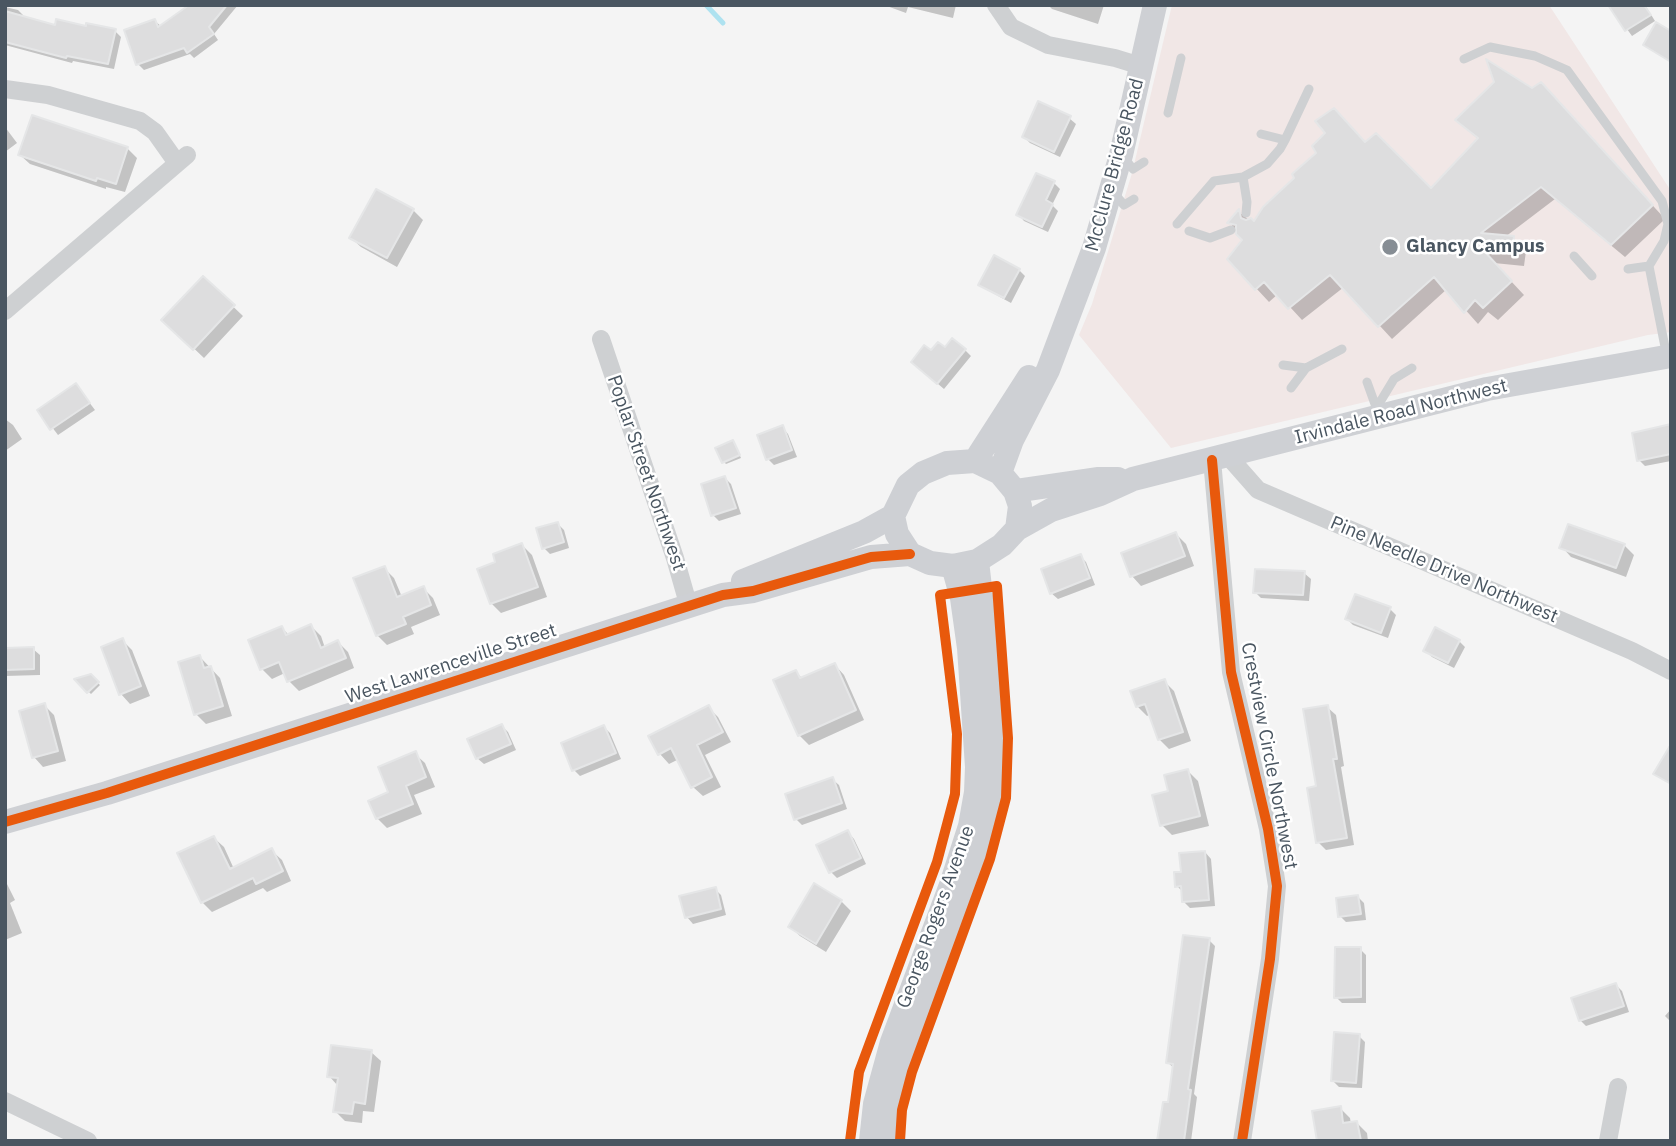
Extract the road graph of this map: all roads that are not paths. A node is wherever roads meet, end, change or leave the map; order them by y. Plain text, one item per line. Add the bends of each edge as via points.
1 (996, 5) edge
2 (1160, 7) edge
3 (1181, 58) dead end
4 (1464, 59) dead end
5 (1141, 66) junction
6 (5, 89) edge
7 (1309, 89) dead end
8 (1168, 113) dead end
9 (1261, 134) dead end
10 (1285, 139) junction
11 (1243, 177) junction
12 (1246, 213) dead end
13 (1177, 224) dead end
14 (1231, 230) dead end
15 (1189, 231) dead end
16 (1574, 256) dead end
17 (1649, 266) junction
18 (1628, 269) dead end
19 (1592, 276) dead end
20 (5, 311) edge
21 (1066, 322) junction
22 (601, 339) dead end
23 (1342, 349) dead end
24 (1671, 355) edge
25 (1283, 365) dead end
26 (1306, 368) junction
27 (1412, 368) dead end
28 (1367, 382) dead end
29 (1291, 388) dead end
30 (1374, 412) junction
31 (1220, 458) junction
32 (975, 461) junction
33 (1133, 479) junction
34 (1007, 482) junction
35 (893, 516) junction
36 (1017, 528) junction
37 (910, 554) junction
38 (965, 563) junction
39 (723, 595) junction
40 (689, 607) junction
41 (1671, 671) edge
42 (5, 822) edge
43 (1618, 1087) dead end
44 (5, 1101) edge
45 (88, 1141) edge
46 (871, 1141) edge
47 (892, 1141) edge
48 (1242, 1141) edge
49 (1608, 1141) edge

1 - 5 street via 1012,27 1048,45
2 - 5 street, McClure Bridge Road
3 - 8 lane
4 - 17 lane via 1490,47 1535,56 1567,71 1662,201 1668,224
5 - 21 street, McClure Bridge Road via 1132,158 1123,195 1094,248
6 - 20 street via 48,95 140,121 182,159
7 - 10 lane
9 - 10 lane
10 - 11 lane via 1267,163
11 - 12 lane
11 - 13 lane via 1214,181
14 - 15 lane via 1210,238
16 - 19 lane
17 - 18 lane
17 - 24 lane via 1665,347
21 - 32 street, McClure Bridge Road
21 - 34 street, McClure Bridge Road via 1048,370 1012,440
22 - 40 street, Poplar Street Northwest
23 - 26 lane
24 - 30 street, Irvindale Road Northwest
25 - 26 lane
26 - 29 lane
27 - 30 lane via 1394,379
28 - 30 lane
30 - 31 street, Irvindale Road Northwest
31 - 33 street, Irvindale Road Northwest
31 - 41 street, Pine Needle Drive Northwest via 1258,490
31 - 48 street, Crestview Circle Northwest via 1231,671 1277,886
32 - 34 street
32 - 35 street via 947,463 923,473 908,485
33 - 34 street, Irvindale Road Northwest
33 - 36 street, Irvindale Road Northwest
34 - 36 street via 1020,506
35 - 37 street via 897,534
35 - 39 street, West Lawrenceville Street via 748,578
36 - 38 street via 1002,545
37 - 38 street via 930,563
37 - 39 street, West Lawrenceville Street via 871,557 753,591
38 - 46 street, George Rogers Avenue via 962,598 976,792 951,885 892,1042 875,1104
38 - 47 street, George Rogers Avenue via 994,710 995,786 985,839 895,1102
39 - 40 street, West Lawrenceville Street
40 - 42 street, West Lawrenceville Street
43 - 49 street
44 - 45 street

